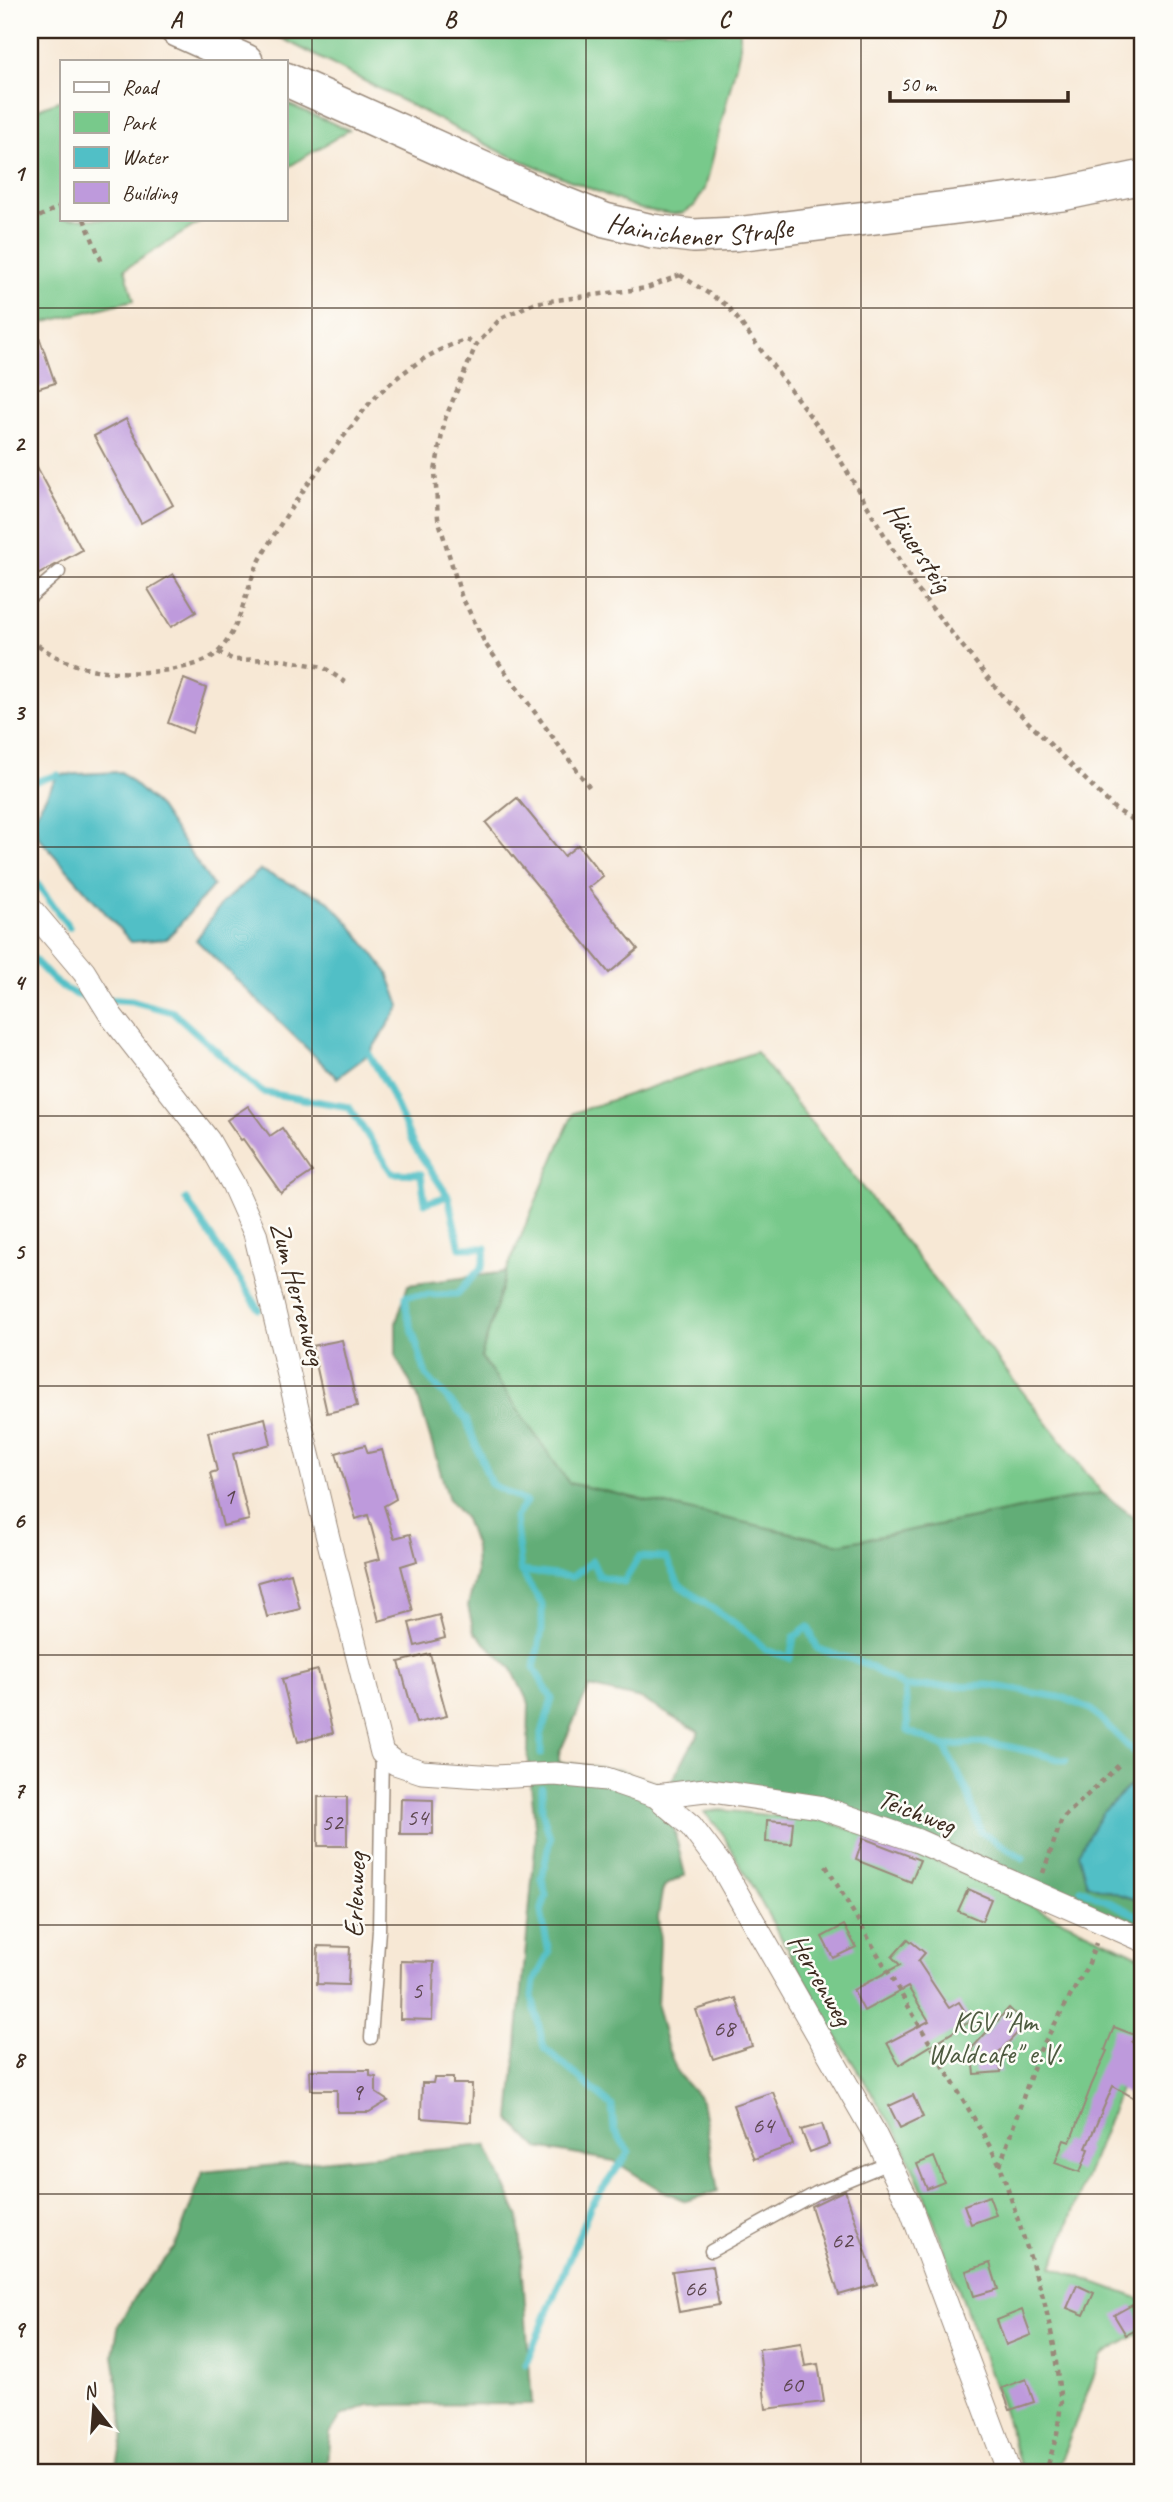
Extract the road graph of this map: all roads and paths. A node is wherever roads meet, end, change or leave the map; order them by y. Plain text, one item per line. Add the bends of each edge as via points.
1 (177, 30) edge
2 (244, 60) edge
3 (287, 80) edge
4 (1143, 177) edge
5 (60, 206) edge
6 (84, 220) edge
7 (30, 221) edge
8 (103, 265) dead end
9 (476, 345) junction
10 (59, 572) dead end
11 (30, 597) edge
12 (30, 639) edge
13 (218, 652) junction
14 (349, 685) dead end
15 (589, 787) dead end
16 (1143, 826) edge
17 (30, 908) edge
18 (382, 1753) junction
19 (1119, 1765) dead end
20 (656, 1796) junction
21 (826, 1866) dead end
22 (1037, 1894) junction
23 (1102, 1922) junction
24 (1143, 1941) edge
25 (371, 2038) dead end
26 (889, 2163) junction
27 (1000, 2165) junction
28 (711, 2251) dead end
29 (1009, 2472) edge
30 (1046, 2472) edge

1 - 2 main road
3 - 4 main road, Hainichener Straße via 605,220 693,236 1062,194
5 - 7 path
6 - 8 path
9 - 13 path via 467,340 453,344 416,364 376,396 274,532 256,568 241,617
9 - 15 path via 446,419 435,471 438,518 461,595 486,645
9 - 16 path, Häuersteig via 501,318 534,303 647,288 680,275 728,306 831,444 915,587 1005,699 1115,808
10 - 11 lane
12 - 13 path via 77,666 111,673 183,667
13 - 14 path via 234,660 277,659 323,667
17 - 18 street, Zum Herrenweg via 84,972 112,1017 208,1140 255,1233
18 - 20 street, Herrenweg via 422,1772 606,1779
18 - 25 lane, Erlenweg via 379,1930
19 - 22 path via 1062,1819
20 - 22 street, Teichweg via 705,1790 819,1807 918,1841
20 - 26 street, Herrenweg via 691,1825 722,1867
21 - 27 path
22 - 23 street, Teichweg
23 - 24 street, Teichweg
23 - 27 path via 1089,1963 1038,2054
26 - 28 lane via 816,2193
26 - 29 street, Herrenweg via 910,2206
27 - 30 path via 1044,2300 1054,2346 1061,2403

